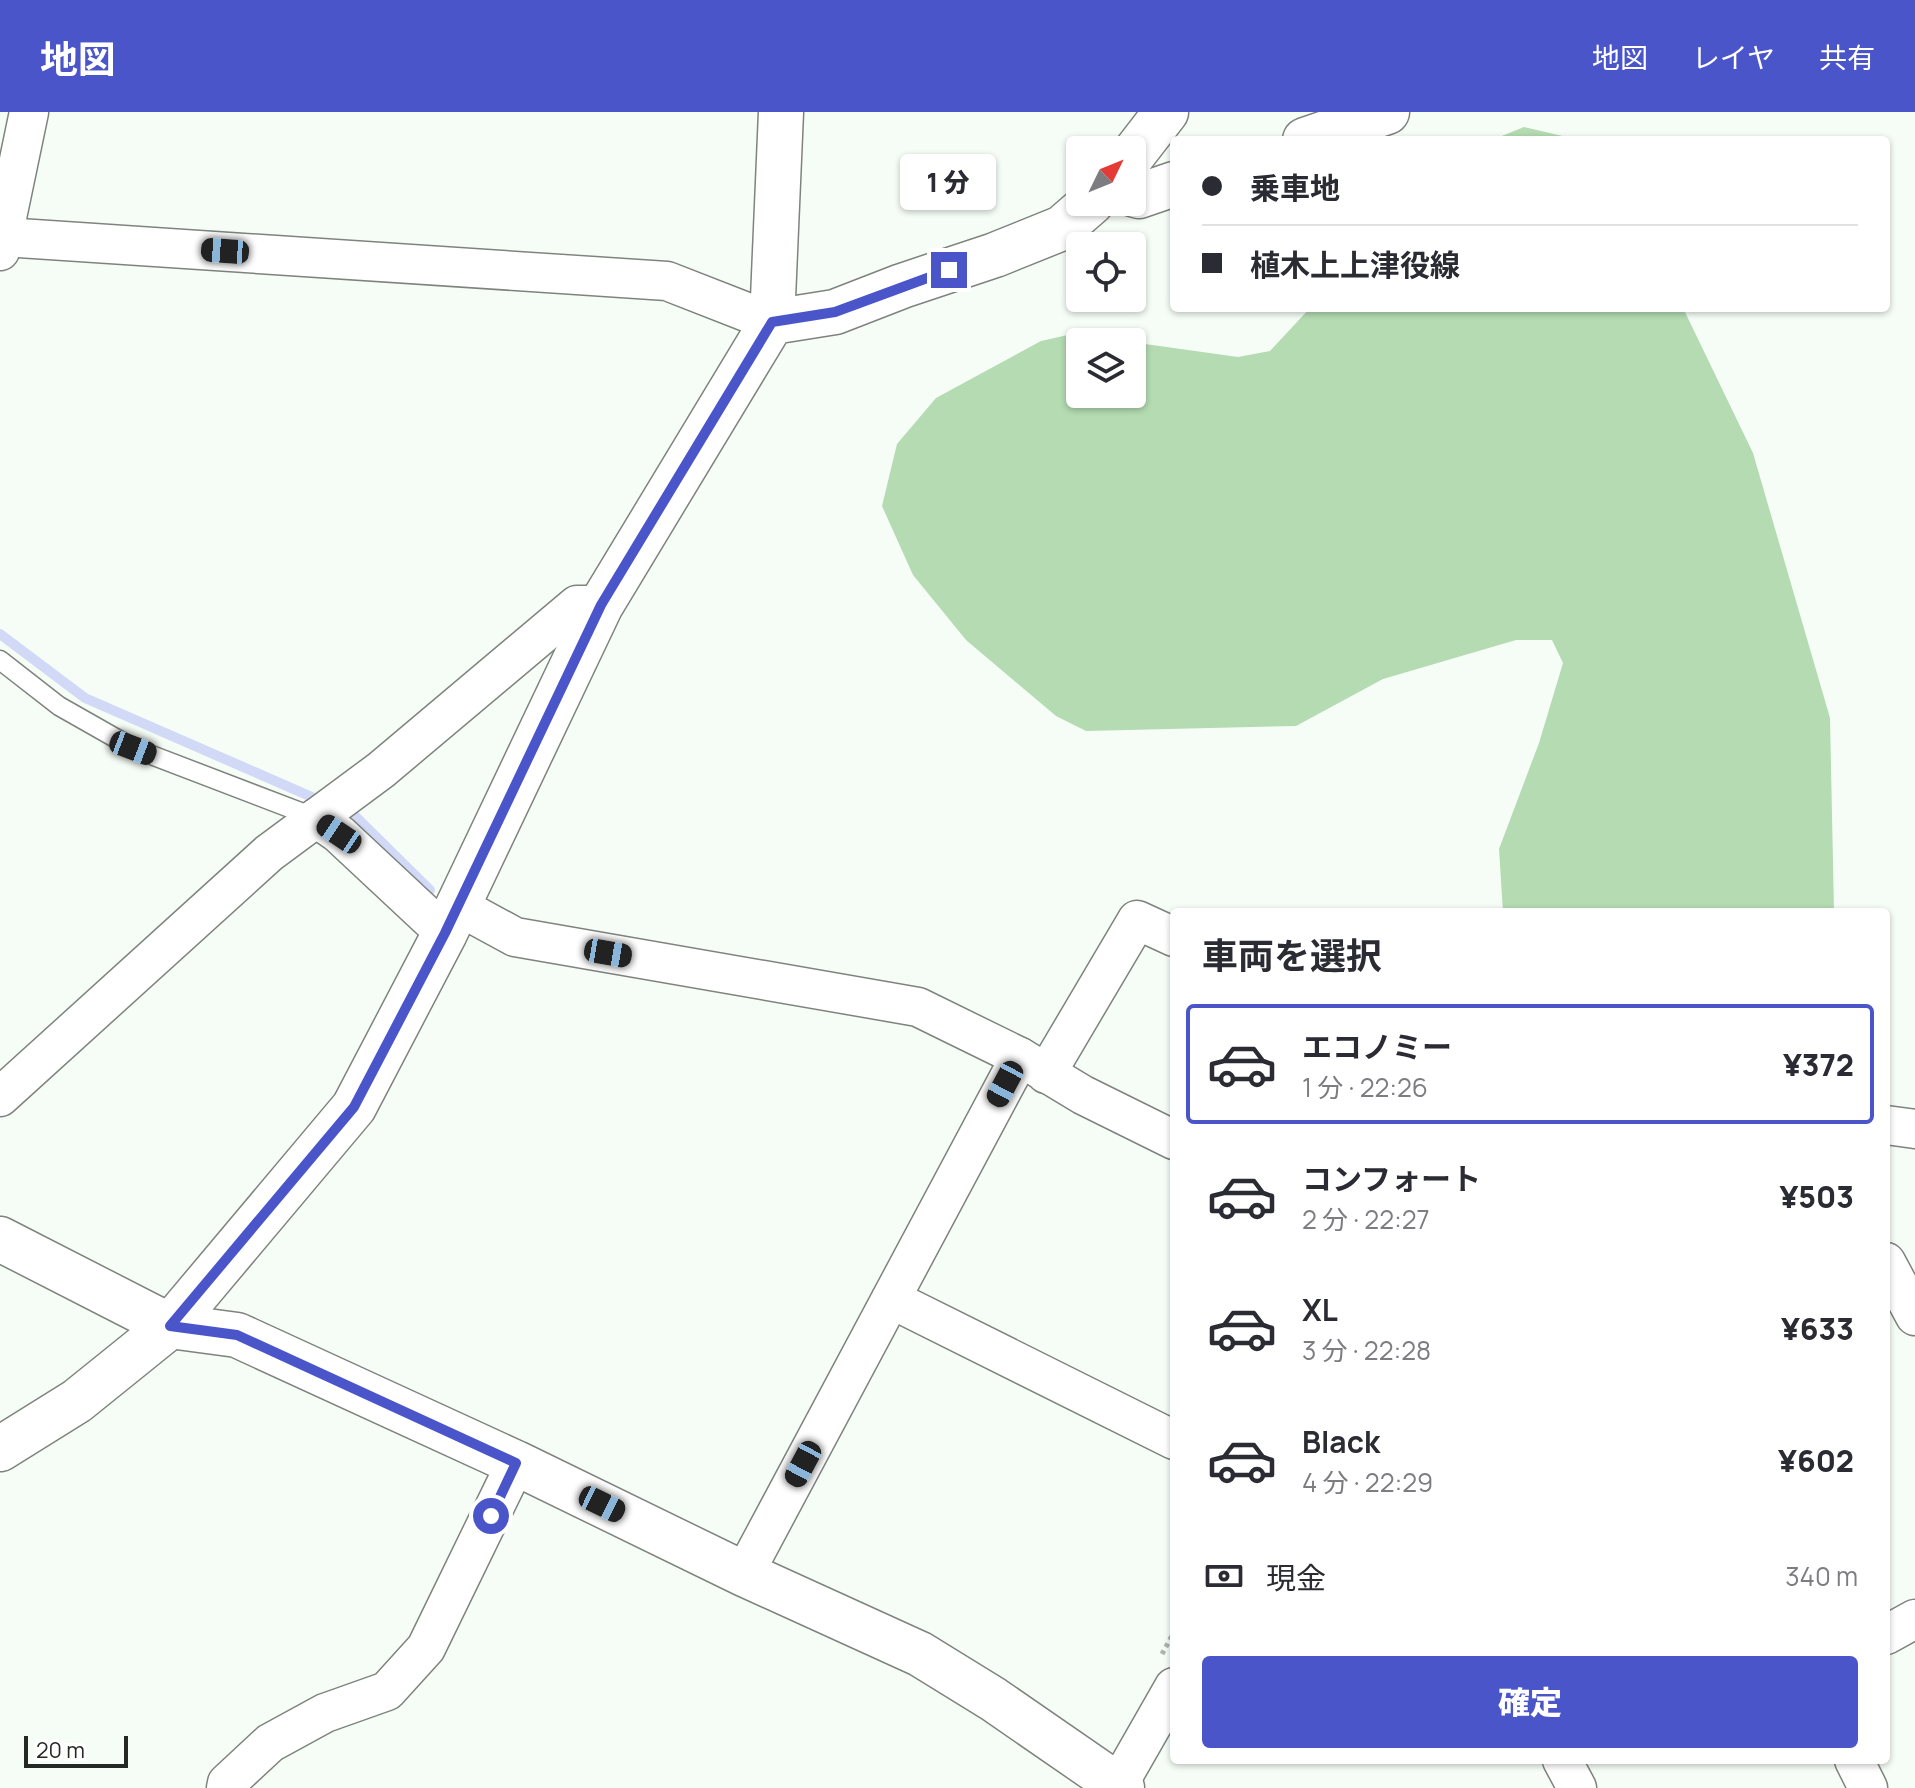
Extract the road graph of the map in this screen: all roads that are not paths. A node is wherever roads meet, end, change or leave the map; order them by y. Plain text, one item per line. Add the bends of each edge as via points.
1 (29, 112) edge
2 (781, 112) edge
3 (1166, 112) edge
4 (1387, 112) edge
5 (1317, 136) edge
6 (1146, 138) edge
7 (1170, 185) edge
8 (1146, 194) edge
9 (1076, 216) edge
10 (2, 244) edge
11 (772, 322) junction
12 (601, 605) junction
13 (0, 660) edge
14 (316, 818) junction
15 (452, 919) junction
16 (1170, 935) edge
17 (1033, 1066) junction
18 (0, 1097) edge
19 (1890, 1126) edge
20 (1915, 1129) edge
21 (1170, 1138) edge
22 (0, 1239) edge
23 (1890, 1269) edge
24 (891, 1299) junction
25 (1915, 1316) edge
26 (170, 1326) junction
27 (1170, 1438) edge
28 (0, 1449) edge
29 (516, 1463) junction
30 (744, 1574) junction
31 (1915, 1619) edge
32 (1890, 1633) edge
33 (1170, 1694) edge
34 (1564, 1764) edge
35 (1856, 1764) edge
36 (1120, 1786) edge
37 (226, 1788) edge
38 (1577, 1788) edge
39 (1868, 1788) edge

1 - 10 street
2 - 11 main road
3 - 6 main road
4 - 5 main road
7 - 8 main road
9 - 11 main road via 1062,228 995,255 835,312
10 - 11 street via 667,281
11 - 12 main road
12 - 14 street via 577,605
12 - 15 main road
13 - 14 lane via 59,706 133,748
14 - 15 street
14 - 18 street via 269,853
15 - 17 street via 515,937 918,1007
15 - 26 main road via 354,1107
16 - 17 street via 1137,920
17 - 21 street
17 - 24 street
19 - 20 street
22 - 26 main road
23 - 25 street
24 - 27 street
24 - 30 street
26 - 28 main road via 77,1401
26 - 29 main road via 237,1335
29 - 30 main road
29 - 37 street via 426,1648 387,1691 325,1713 270,1743
30 - 36 main road via 920,1654
31 - 32 street
33 - 36 street
34 - 38 street
35 - 39 street

